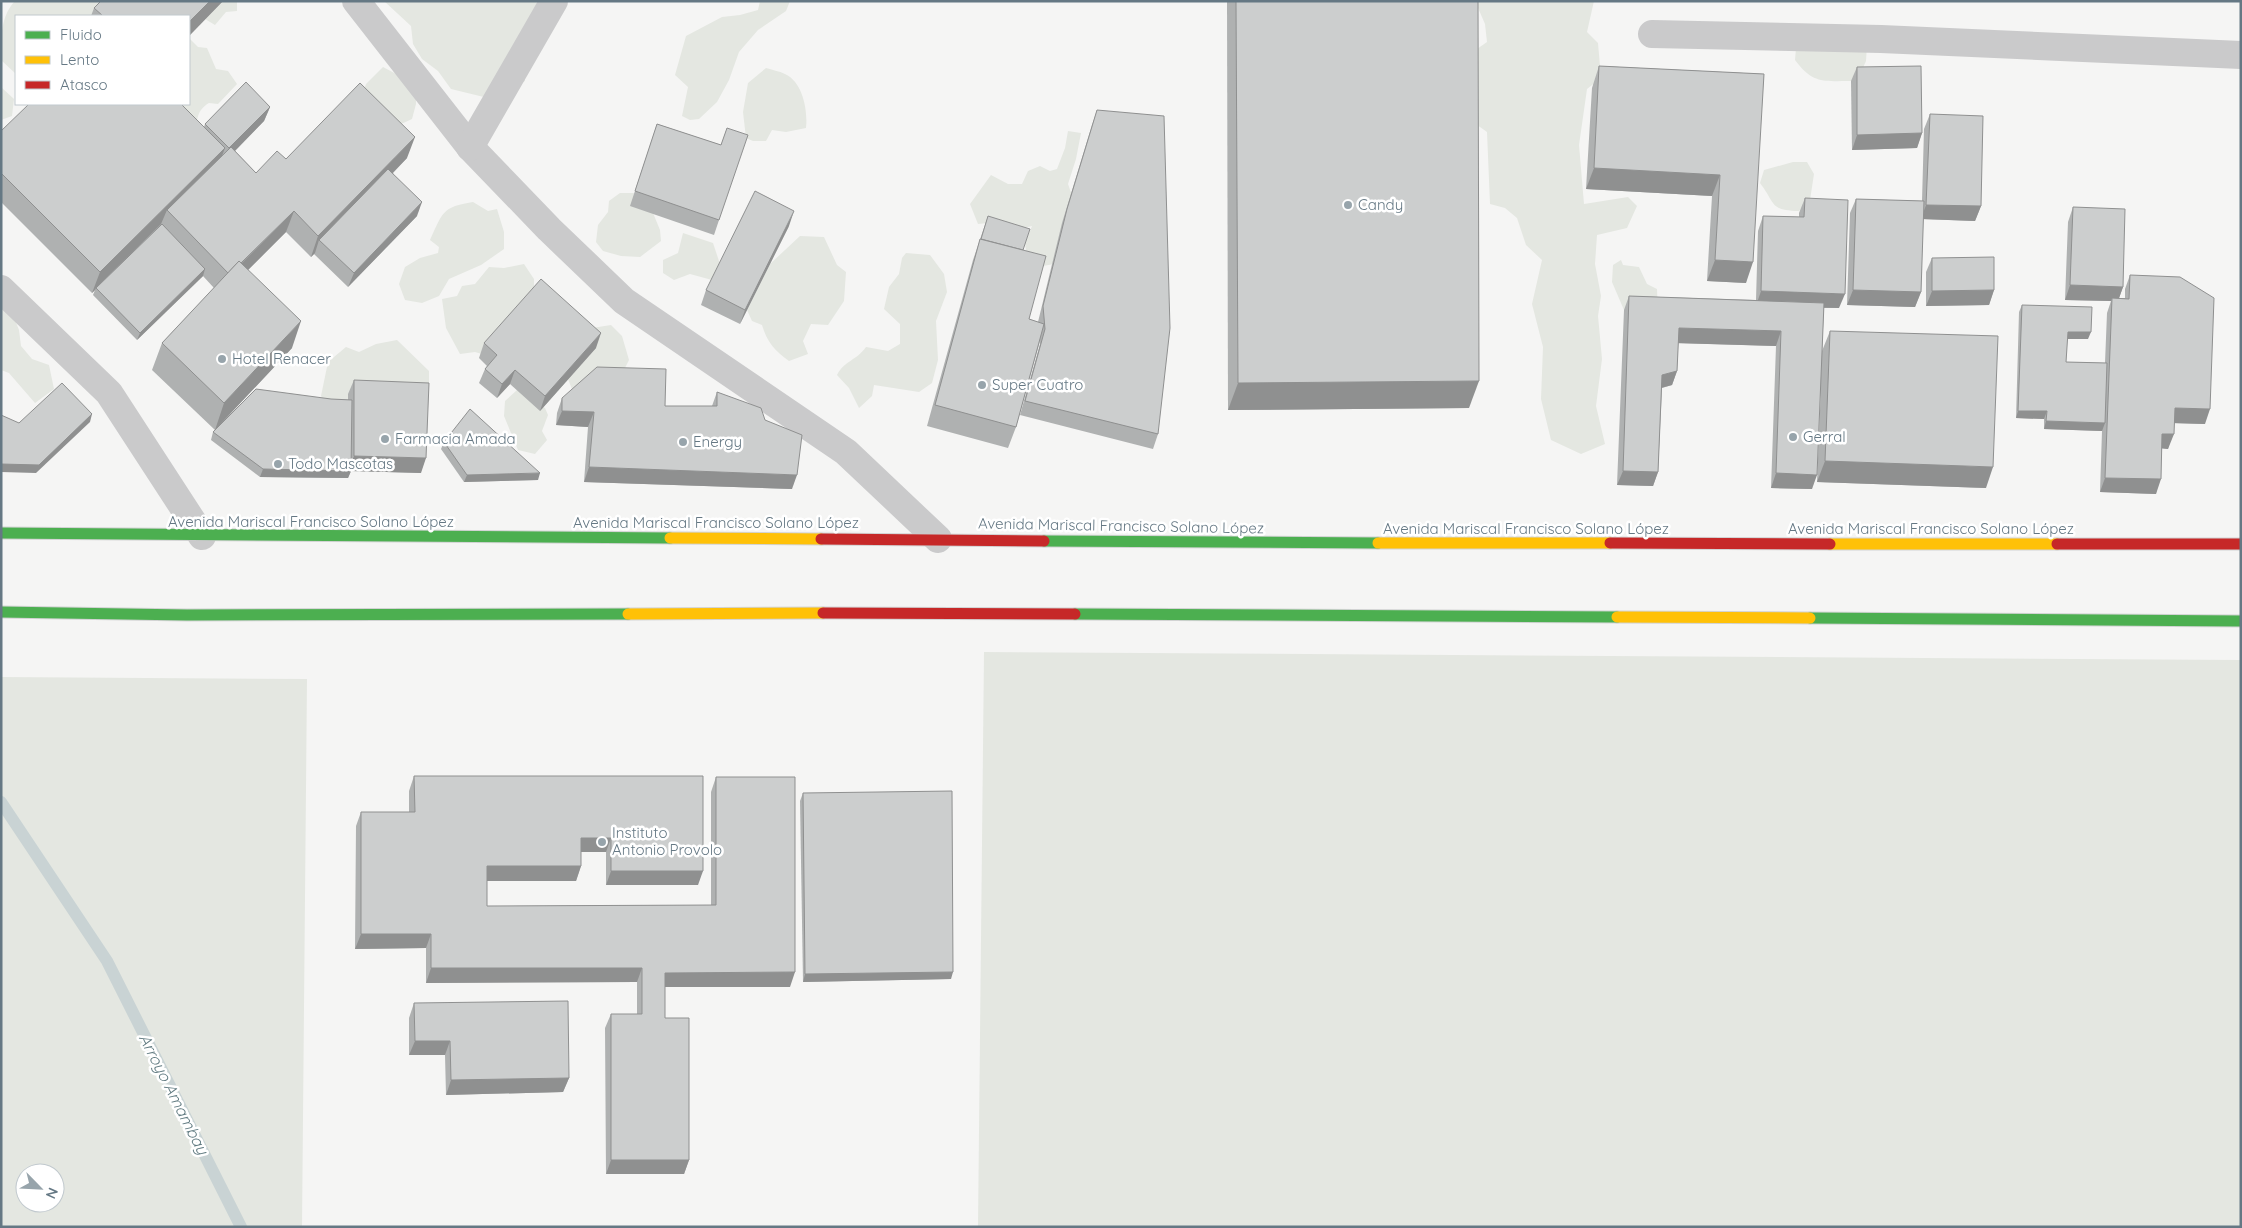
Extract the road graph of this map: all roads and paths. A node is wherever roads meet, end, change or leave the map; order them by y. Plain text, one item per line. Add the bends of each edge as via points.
1 (356, 1) edge
2 (554, 1) edge
3 (1652, 34) dead end
4 (2241, 55) edge
5 (470, 148) junction
6 (1, 289) edge
7 (1, 533) edge
8 (202, 536) junction
9 (938, 539) junction
10 (2241, 544) edge
11 (1, 612) edge
12 (2241, 621) edge

1 - 5 street
2 - 5 street
3 - 4 street via 1881,39
5 - 9 street via 624,301 846,452
6 - 8 street via 109,393
7 - 8 main road, Avenida Mariscal Francisco Solano López
8 - 9 main road, Avenida Mariscal Francisco Solano López
9 - 10 main road, Avenida Mariscal Francisco Solano López via 1197,543
11 - 12 main road via 187,615 956,613

